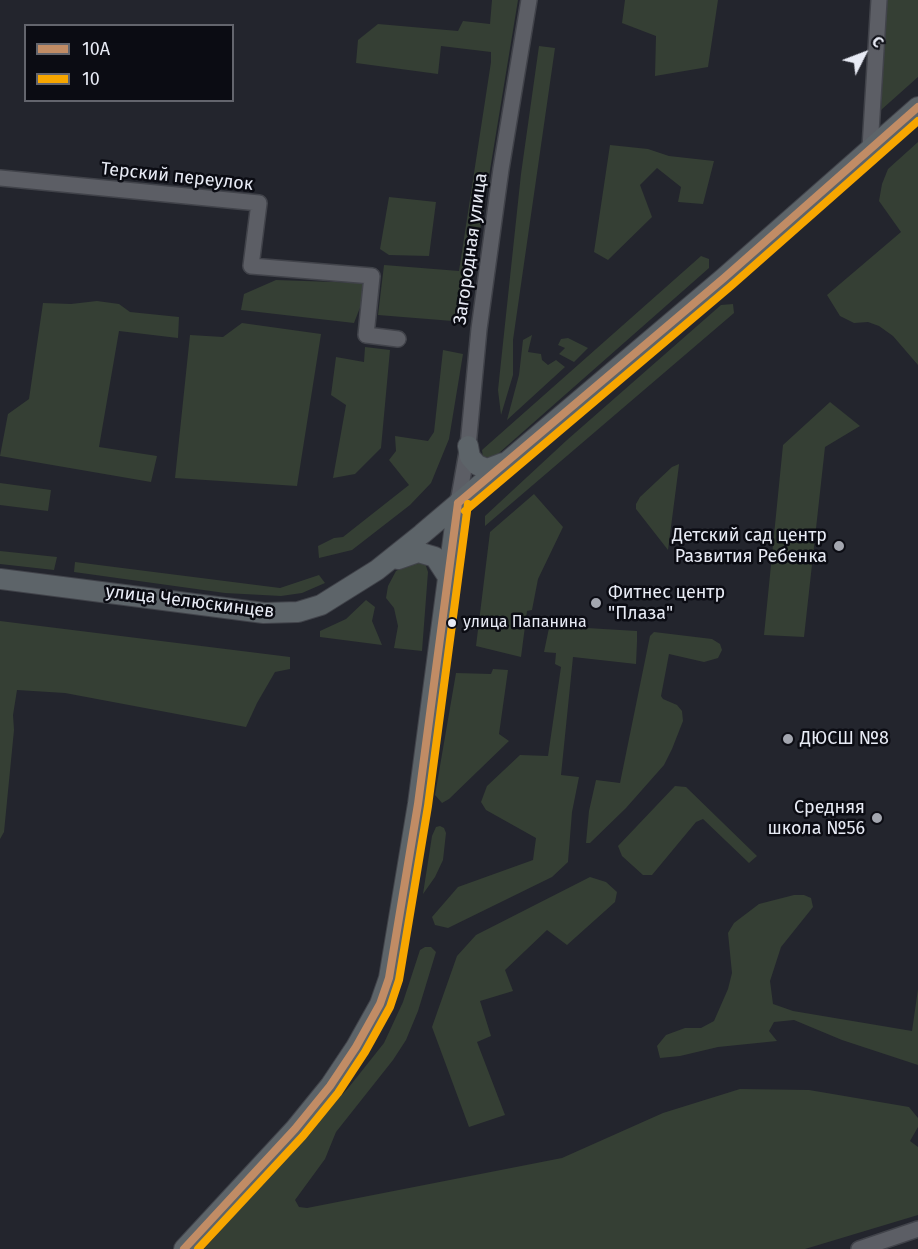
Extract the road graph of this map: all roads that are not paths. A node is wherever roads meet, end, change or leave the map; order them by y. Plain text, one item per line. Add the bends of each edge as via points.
1 (529, 0) edge
2 (879, 0) edge
3 (918, 107) edge
4 (870, 148) junction
5 (0, 178) edge
6 (398, 339) dead end
7 (468, 446) junction
8 (508, 460) junction
9 (458, 503) junction
10 (377, 570) junction
11 (448, 577) junction
12 (0, 579) edge
13 (918, 1229) edge
14 (184, 1249) edge
15 (859, 1249) edge

1 - 7 street, Загородная улица via 482,306
2 - 4 street
3 - 4 main road, улица Челюскинцев
4 - 8 main road, улица Челюскинцев via 724,278
5 - 6 street, Терский переулок via 259,203 251,266 372,276 366,334
7 - 8 main road via 470,457 487,469
7 - 9 street, Загородная улица
8 - 9 main road, улица Челюскинцев
9 - 10 main road, улица Челюскинцев
9 - 11 main road
10 - 11 main road via 418,552 435,557
10 - 12 main road, улица Челюскинцев via 321,604 298,612 264,613
11 - 14 main road via 418,804 388,978 380,1004 330,1086
13 - 15 street

